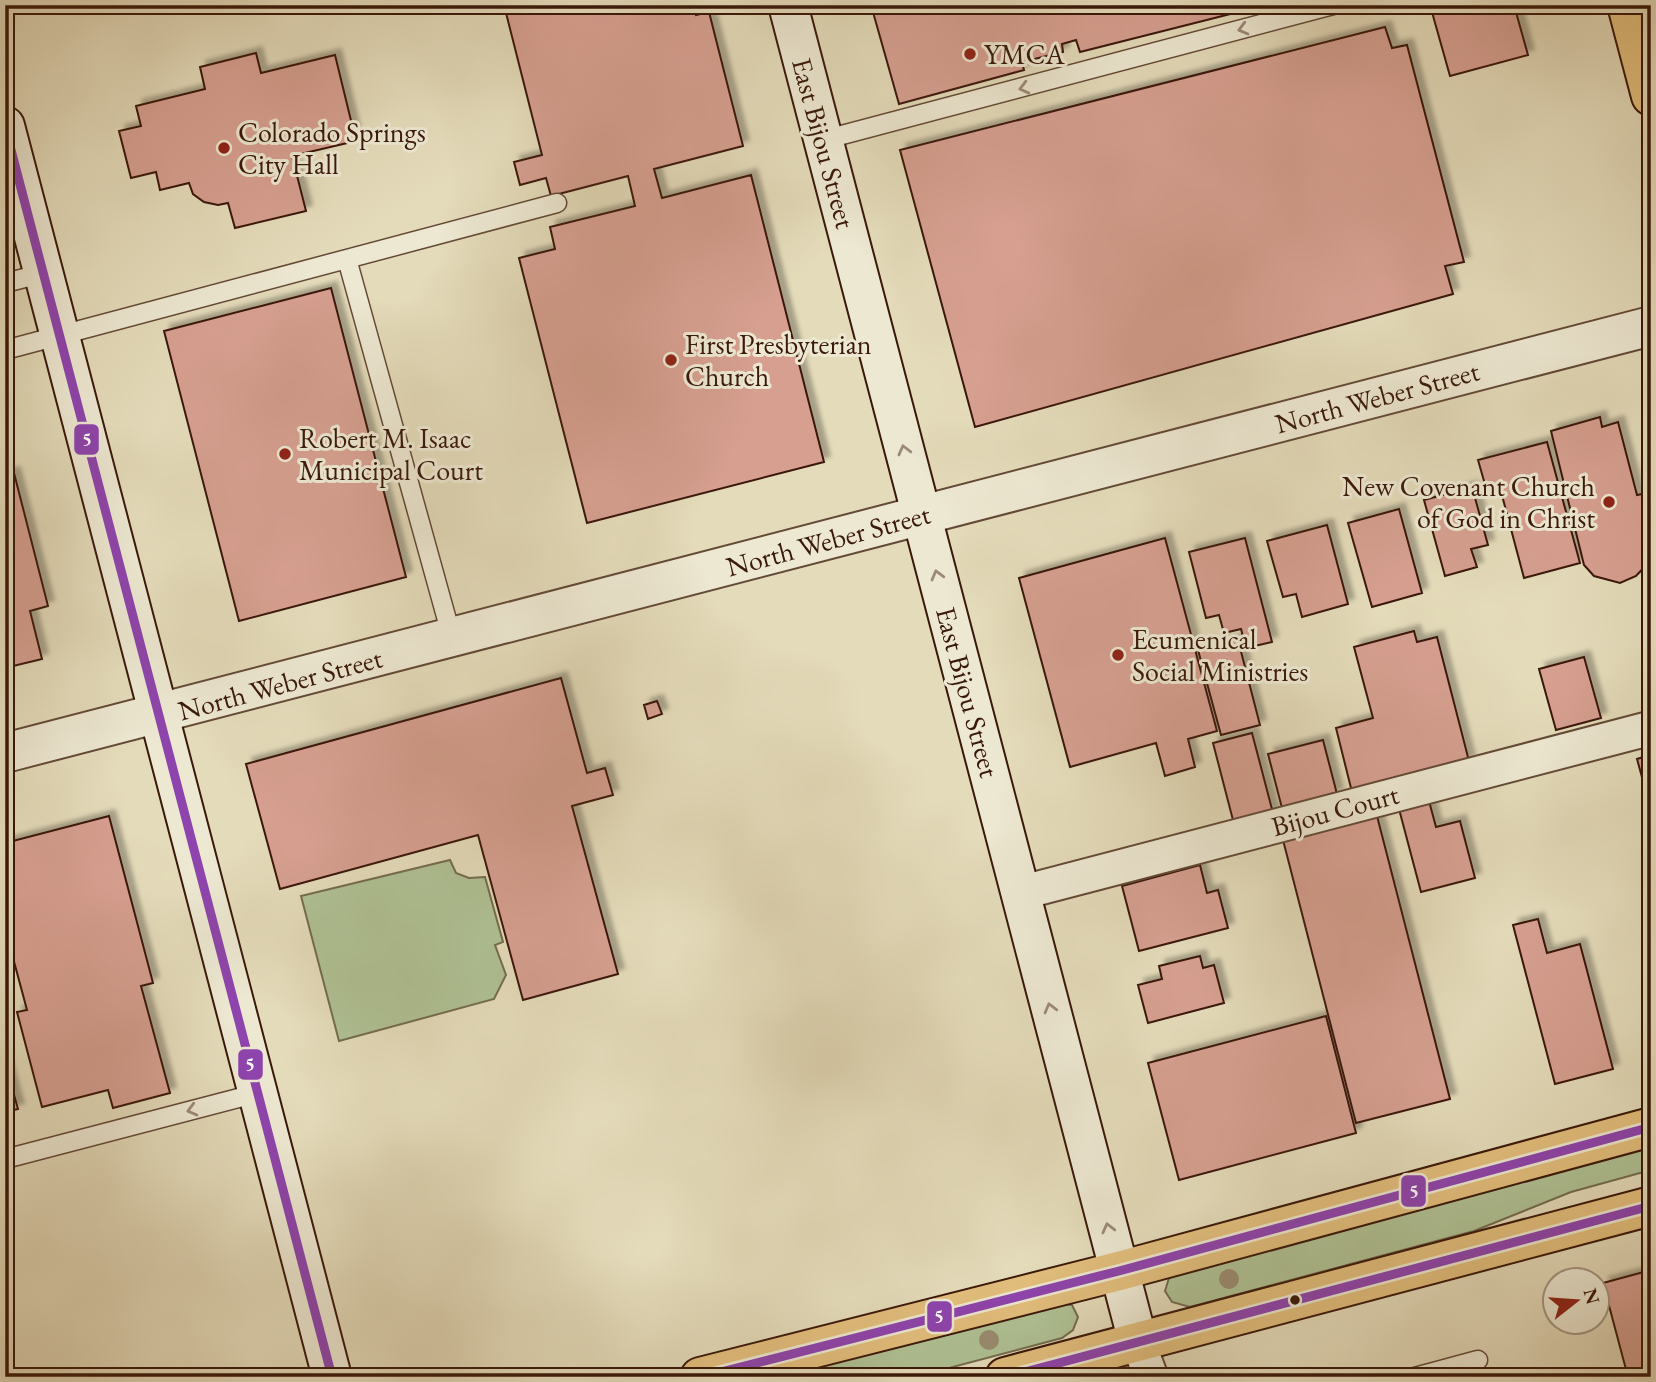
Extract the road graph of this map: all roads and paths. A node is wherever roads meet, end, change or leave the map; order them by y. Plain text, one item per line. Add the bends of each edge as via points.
1 (788, 5) edge
2 (1333, 5) edge
3 (1627, 5) edge
4 (1648, 72) edge
5 (5, 126) edge
6 (823, 140) junction
7 (557, 203) dead end
8 (347, 259) junction
9 (44, 272) junction
10 (5, 283) edge
11 (1651, 326) edge
12 (60, 336) junction
13 (5, 350) edge
14 (922, 516) junction
15 (452, 638) junction
16 (159, 715) junction
17 (1651, 727) edge
18 (5, 754) edge
19 (1020, 893) junction
20 (258, 1093) junction
21 (1651, 1127) edge
22 (5, 1159) edge
23 (1651, 1206) edge
24 (1119, 1270) junction
25 (1138, 1342) junction
26 (1478, 1360) dead end
27 (332, 1377) edge
28 (700, 1377) edge
29 (1005, 1377) edge
30 (1151, 1377) edge
31 (1415, 1377) edge

1 - 6 main road, East Bijou Street
2 -> 6 lane
3 - 4 main road
5 - 9 main road
14 -> 6 main road, East Bijou Street
7 - 8 lane
8 - 12 lane
8 - 15 lane
9 - 10 lane
9 - 12 main road
11 - 14 main road, North Weber Street
12 - 13 lane
12 - 16 main road
14 - 15 main road, North Weber Street
19 -> 14 main road, East Bijou Street
15 - 16 main road, North Weber Street
16 - 18 main road, North Weber Street
16 - 20 main road
17 - 19 street, Bijou Court
24 -> 19 main road, East Bijou Street
20 -> 22 lane
20 - 27 main road
21 - 24 main road
23 - 25 main road
24 - 25 main road, East Bijou Street
24 - 28 main road
25 - 29 main road
25 - 30 street, East Bijou Street
26 - 31 lane

